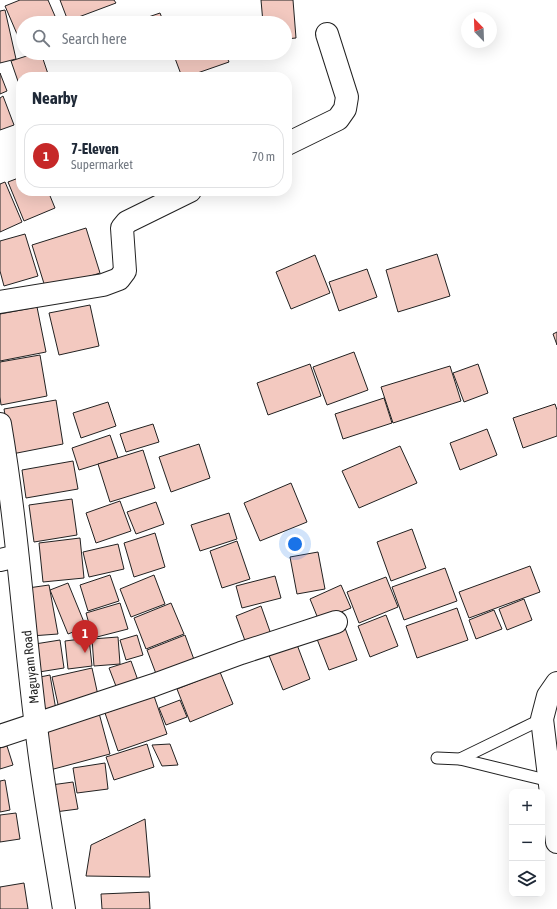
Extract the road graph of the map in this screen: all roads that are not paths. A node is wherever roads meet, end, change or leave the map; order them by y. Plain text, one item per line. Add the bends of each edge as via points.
1 (327, 34) dead end
2 (292, 142) edge
3 (180, 196) edge
4 (0, 302) edge
5 (0, 424) edge
6 (2, 450) edge
7 (9, 558) edge
8 (336, 622) dead end
9 (557, 684) edge
10 (542, 719) junction
11 (36, 724) junction
12 (0, 736) edge
13 (437, 758) dead end
14 (460, 759) junction
15 (554, 780) edge
16 (557, 842) edge
17 (64, 909) edge

1 - 2 street via 347,97 345,109 338,119
3 - 4 street via 127,222 122,228 125,271 119,279 103,285
5 - 6 street, Maguyam Road
6 - 7 street, Maguyam Road
7 - 11 street, Maguyam Road
8 - 11 street
9 - 10 street via 548,696
10 - 14 lane
10 - 15 street
11 - 12 street
11 - 17 street, Maguyam Road
13 - 14 lane
14 - 15 lane
15 - 16 street

